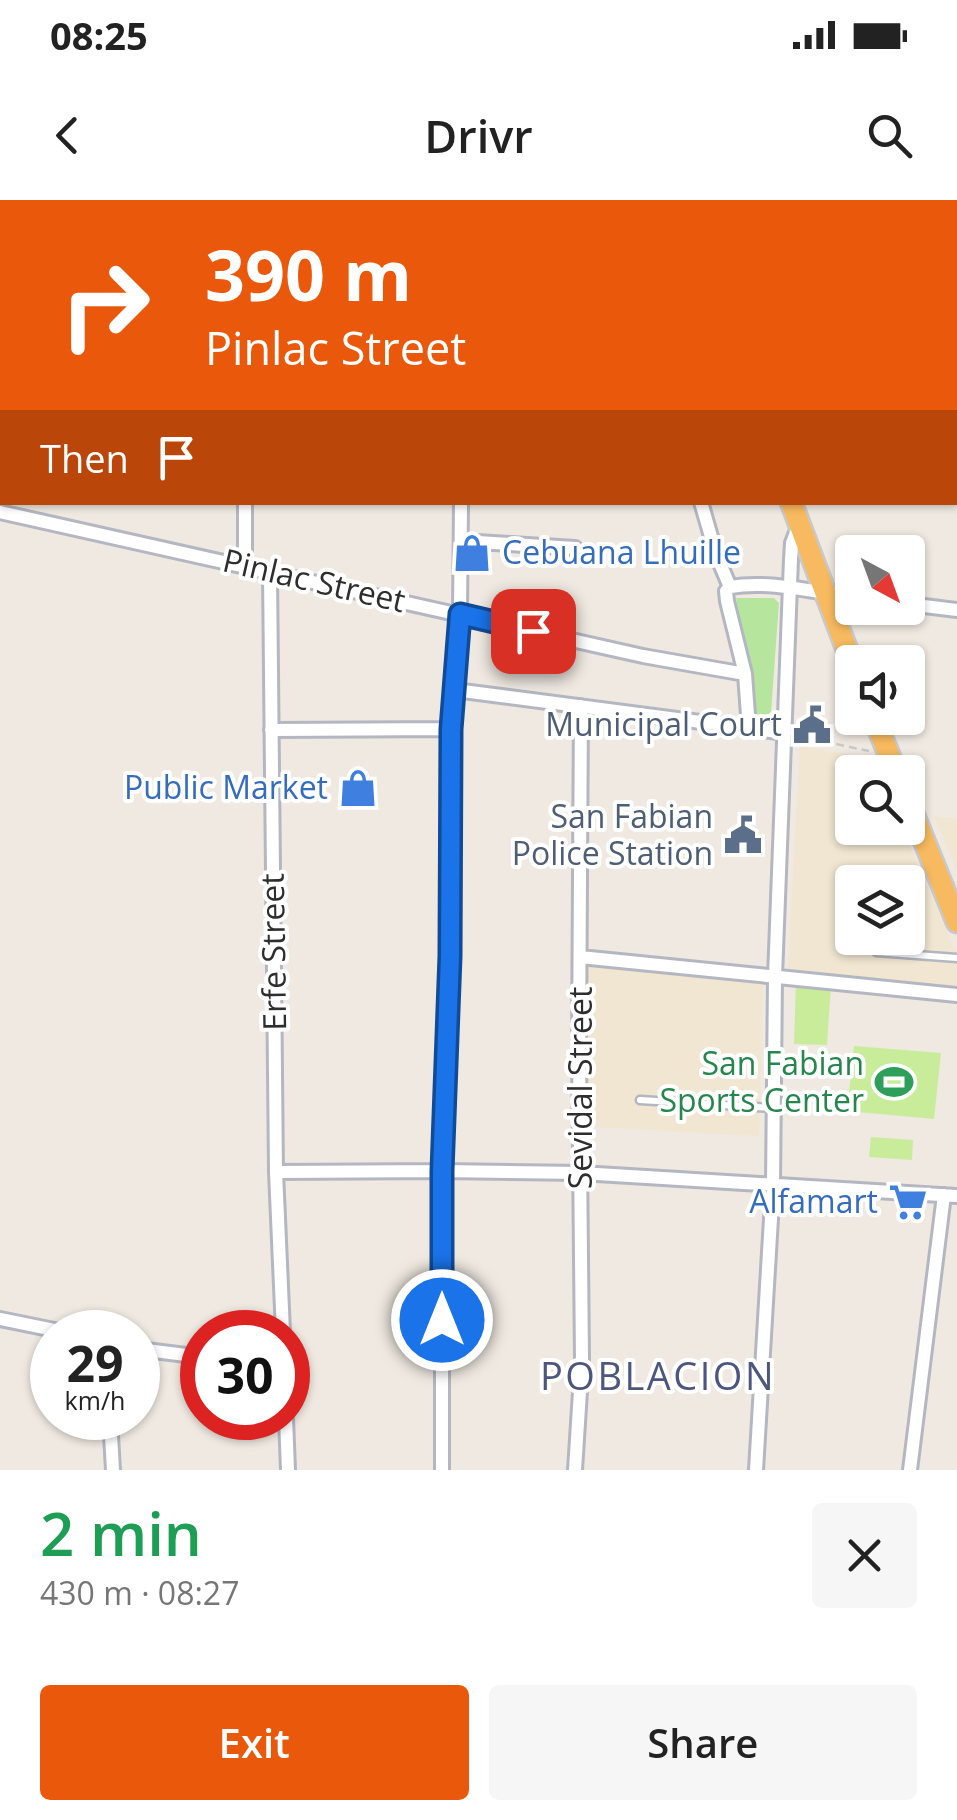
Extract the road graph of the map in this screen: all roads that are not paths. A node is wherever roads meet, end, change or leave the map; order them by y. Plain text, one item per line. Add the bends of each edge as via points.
1 (245, 505) edge
2 (461, 505) edge
3 (702, 505) edge
4 (793, 505) edge
5 (0, 512) edge
6 (798, 525) junction
7 (461, 541) junction
8 (575, 548) dead end
9 (245, 566) junction
10 (270, 572) junction
11 (730, 588) junction
12 (792, 589) junction
13 (826, 594) junction
14 (835, 595) edge
15 (925, 606) edge
16 (957, 610) edge
17 (460, 614) junction
18 (845, 645) edge
19 (745, 674) junction
20 (455, 690) junction
21 (582, 706) junction
22 (451, 729) junction
23 (749, 729) junction
24 (272, 730) junction
25 (786, 733) junction
26 (925, 843) edge
27 (957, 922) edge
28 (916, 955) edge
29 (580, 958) junction
30 (957, 958) edge
31 (775, 977) junction
32 (957, 995) edge
33 (640, 1100) dead end
34 (774, 1108) junction
35 (442, 1171) junction
36 (276, 1172) junction
37 (580, 1173) junction
38 (773, 1185) junction
39 (950, 1196) edge
40 (282, 1310) edge
41 (0, 1318) edge
42 (30, 1325) edge
43 (111, 1440) edge
44 (287, 1440) edge
45 (113, 1470) edge
46 (288, 1470) edge
47 (442, 1470) edge
48 (575, 1470) edge
49 (756, 1470) edge
50 (910, 1470) edge

1 - 9 street
2 - 7 street
3 - 11 street
4 - 6 highway
5 - 9 street, Pinlac Street
6 - 12 street
6 - 13 highway
7 - 8 street
7 - 17 street
9 - 10 street, Pinlac Street
10 - 17 street, Pinlac Street
10 - 24 street, Erfe Street
11 - 12 street
11 - 19 street via 727,600
12 - 13 street
12 - 25 street
13 - 14 street
13 - 18 highway
15 - 16 street
17 - 19 street, Pinlac Street
17 - 20 street
19 - 23 street
20 - 21 street
20 - 22 street
21 - 23 street
21 - 29 street, Sevidal Street
22 - 24 street
22 - 35 street
23 - 25 street
24 - 36 street, Erfe Street
25 - 31 street
26 - 27 highway
28 - 30 lane
29 - 31 street
29 - 37 street, Sevidal Street
31 - 32 street
31 - 34 street
33 - 34 lane
34 - 38 street
35 - 36 street
35 - 37 street
35 - 47 street
36 - 40 street, Erfe Street
37 - 38 street
37 - 48 street, Sevidal Street via 582,1360
38 - 39 street
38 - 49 street
39 - 50 street
41 - 42 street
43 - 45 street
44 - 46 street

